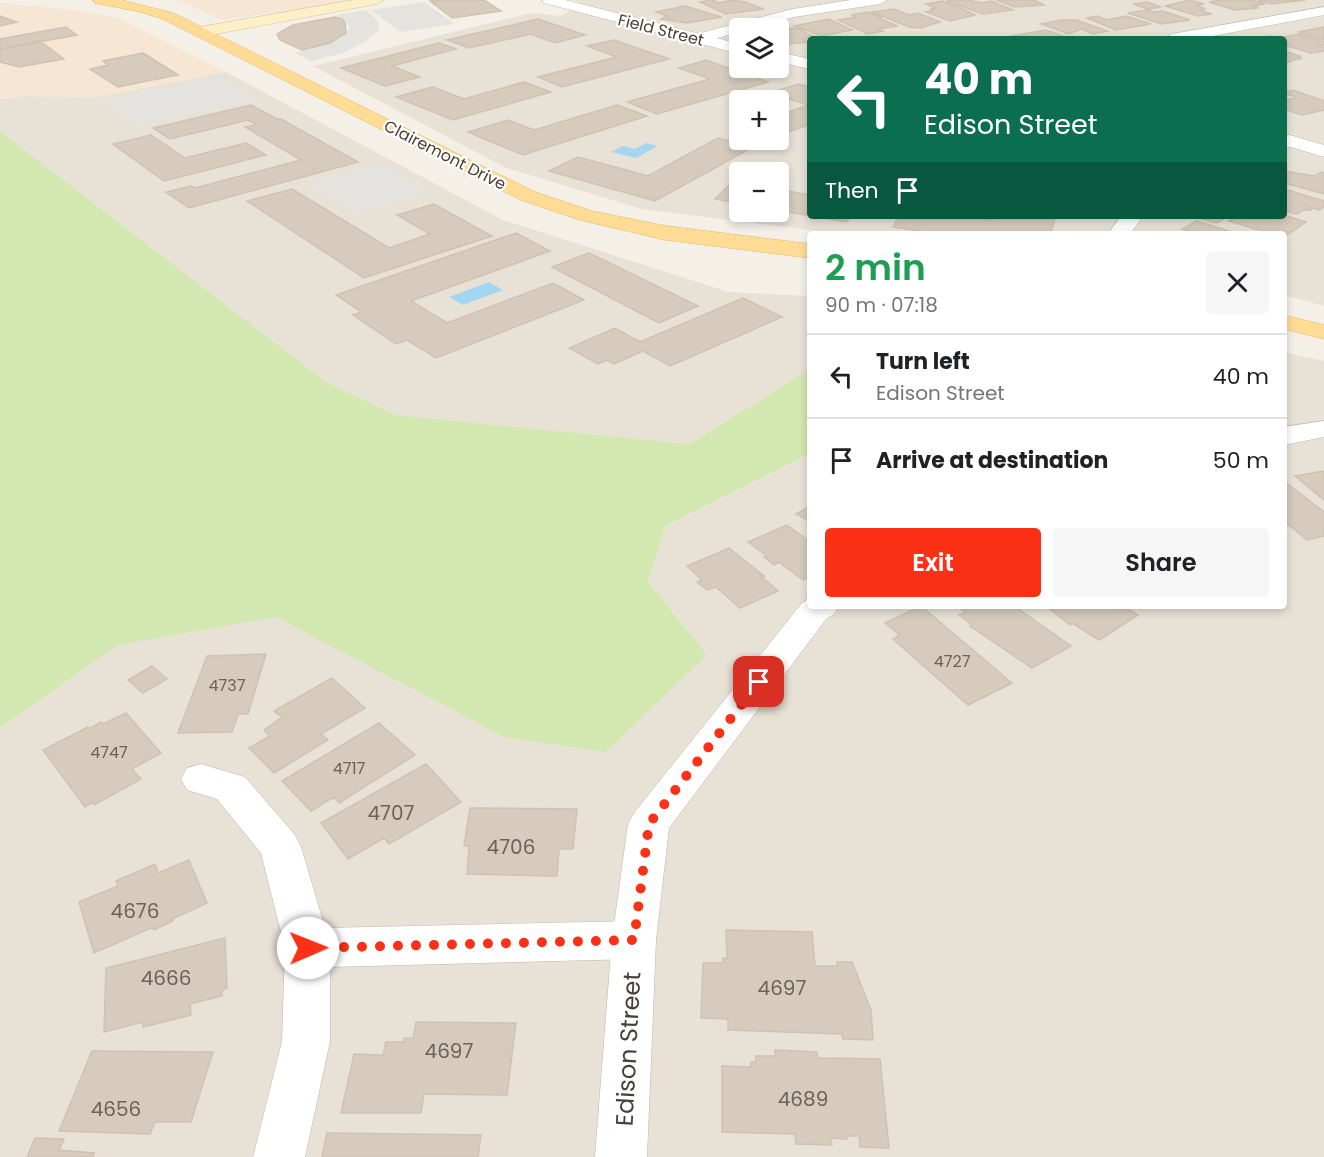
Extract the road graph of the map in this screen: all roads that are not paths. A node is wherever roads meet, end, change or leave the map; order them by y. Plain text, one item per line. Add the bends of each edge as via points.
1 (100, 0) edge
2 (377, 0) edge
3 (549, 0) edge
4 (880, 0) edge
5 (1324, 11) edge
6 (200, 32) junction
7 (1188, 36) edge
8 (694, 39) junction
9 (729, 47) edge
10 (789, 59) edge
11 (807, 63) edge
12 (1324, 133) edge
13 (1287, 141) edge
14 (1287, 141) edge
15 (1324, 151) edge
16 (807, 251) edge
17 (1287, 323) edge
18 (1324, 332) edge
19 (1324, 429) edge
20 (1287, 435) edge
21 (817, 609) edge
22 (201, 779) dead end
23 (634, 940) junction
24 (308, 948) junction
25 (279, 1157) edge
26 (621, 1157) edge

1 - 6 main road, Clairemont Drive via 168,16
2 - 6 main road
3 - 8 street, Field Street
4 - 8 street via 793,13
5 - 7 street
6 - 16 main road, Clairemont Drive via 528,196 587,216 666,232
8 - 9 street, Field Street
10 - 11 street
12 - 13 street
14 - 15 street
17 - 18 main road
19 - 20 street
21 - 23 street, Edison Street via 649,824
22 - 24 street via 231,788 280,847
23 - 24 street
23 - 26 street, Edison Street
24 - 25 street via 306,1041

